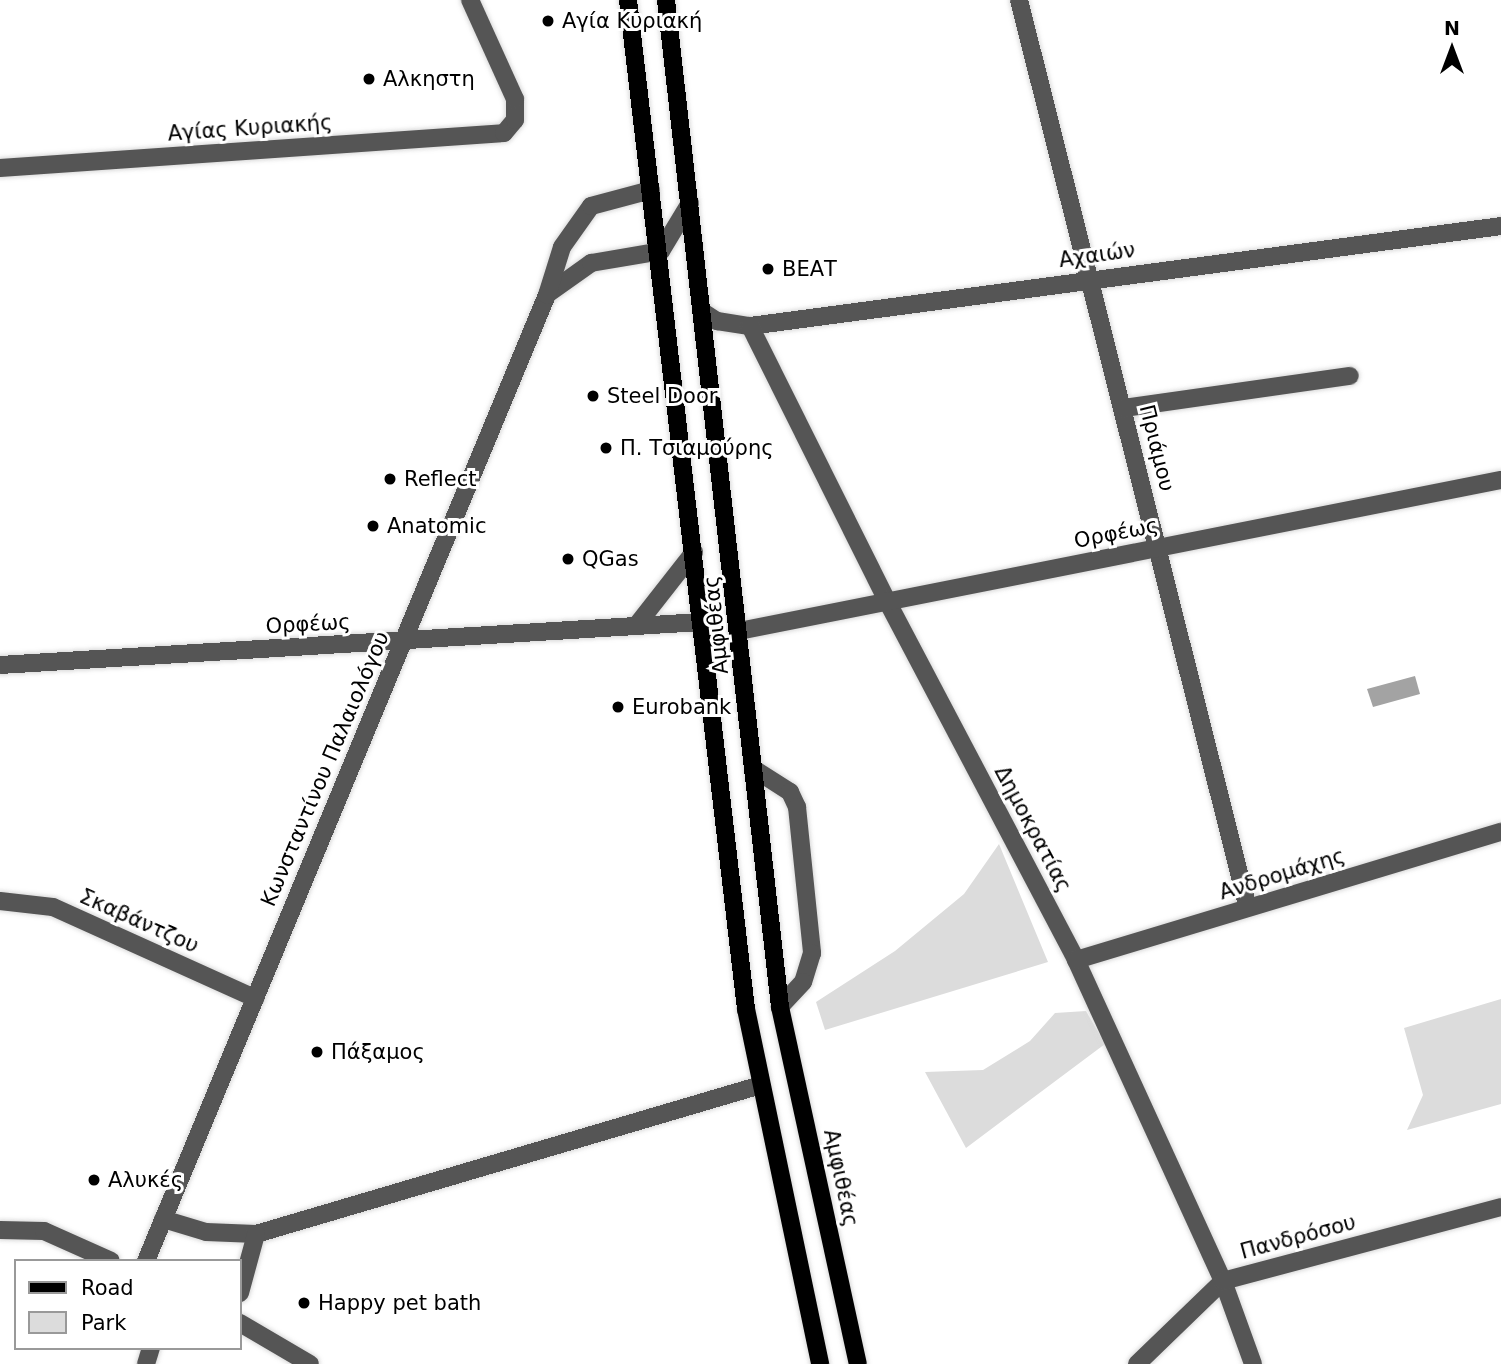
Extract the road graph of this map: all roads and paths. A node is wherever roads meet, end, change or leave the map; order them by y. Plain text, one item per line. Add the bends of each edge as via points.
1 (470, 0) edge
2 (628, 0) edge
3 (666, 0) edge
4 (1019, 0) edge
5 (0, 168) edge
6 (650, 190) junction
7 (690, 203) junction
8 (1501, 226) edge
9 (658, 252) junction
10 (1090, 278) junction
11 (547, 296) junction
12 (703, 312) junction
13 (750, 326) junction
14 (1350, 376) dead end
15 (1124, 408) junction
16 (1501, 480) edge
17 (1160, 548) junction
18 (694, 552) junction
19 (887, 601) junction
20 (702, 622) junction
21 (636, 626) junction
22 (739, 631) junction
23 (403, 642) junction
24 (0, 665) edge
25 (754, 768) junction
26 (1501, 832) edge
27 (0, 901) edge
28 (1248, 908) junction
29 (1076, 960) junction
30 (255, 998) junction
31 (780, 1007) junction
32 (761, 1085) junction
33 (1501, 1207) edge
34 (163, 1219) junction
35 (0, 1230) edge
36 (256, 1234) junction
37 (107, 1259) edge
38 (147, 1259) edge
39 (1223, 1281) junction
40 (242, 1286) edge
41 (242, 1324) edge
42 (310, 1364) edge
43 (820, 1364) edge
44 (858, 1364) edge
45 (1137, 1364) edge
46 (1253, 1364) edge

1 - 5 street, Αγίας Κυριακής via 515,99 515,120 504,133
2 - 6 main road, Αμφιθέας
3 - 7 main road, Αμφιθέας
4 - 10 street, Πριάμου
6 - 9 main road, Αμφιθέας
6 - 11 street, Κωνσταντίνου Παλαιολόγου via 591,206 566,239
7 - 9 street
7 - 12 main road, Αμφιθέας
8 - 10 street, Αχαιών
9 - 11 street via 591,263
9 - 18 main road, Αμφιθέας
10 - 13 street, Αχαιών
10 - 15 street, Πριάμου
11 - 23 street, Κωνσταντίνου Παλαιολόγου
12 - 13 street, Αχαιών via 717,321
12 - 22 main road, Αμφιθέας
13 - 19 street, Δημοκρατίας
14 - 15 street
15 - 17 street, Πριάμου
16 - 17 street, Ορφέως
17 - 19 street, Ορφέως
17 - 28 street, Πριάμου
18 - 20 main road, Αμφιθέας
18 - 21 street
19 - 22 street, Ορφέως
19 - 29 street, Δημοκρατίας
20 - 21 street, Ορφέως
20 - 32 main road, Αμφιθέας via 745,996
21 - 23 street, Ορφέως
22 - 25 main road, Αμφιθέας
23 - 24 street, Ορφέως
23 - 30 street, Κωνσταντίνου Παλαιολόγου
25 - 31 main road, Αμφιθέας
25 - 31 street via 790,792 797,807 812,953 803,982
26 - 28 street, Ανδρομάχης
27 - 30 street, Σκαβάντζου via 53,907
28 - 29 street, Ανδρομάχης
29 - 39 street, Δημοκρατίας
30 - 34 street, Κωνσταντίνου Παλαιολόγου
31 - 44 main road, Αμφιθέας
32 - 36 street
32 - 43 main road, Αμφιθέας
33 - 39 street, Πανδρόσου
34 - 36 street via 206,1232
34 - 38 street, Κωνσταντίνου Παλαιολόγου
35 - 37 street via 44,1231
36 - 40 street
39 - 45 street, Πανδρόσου
39 - 46 street, Δημοκρατίας
41 - 42 street

